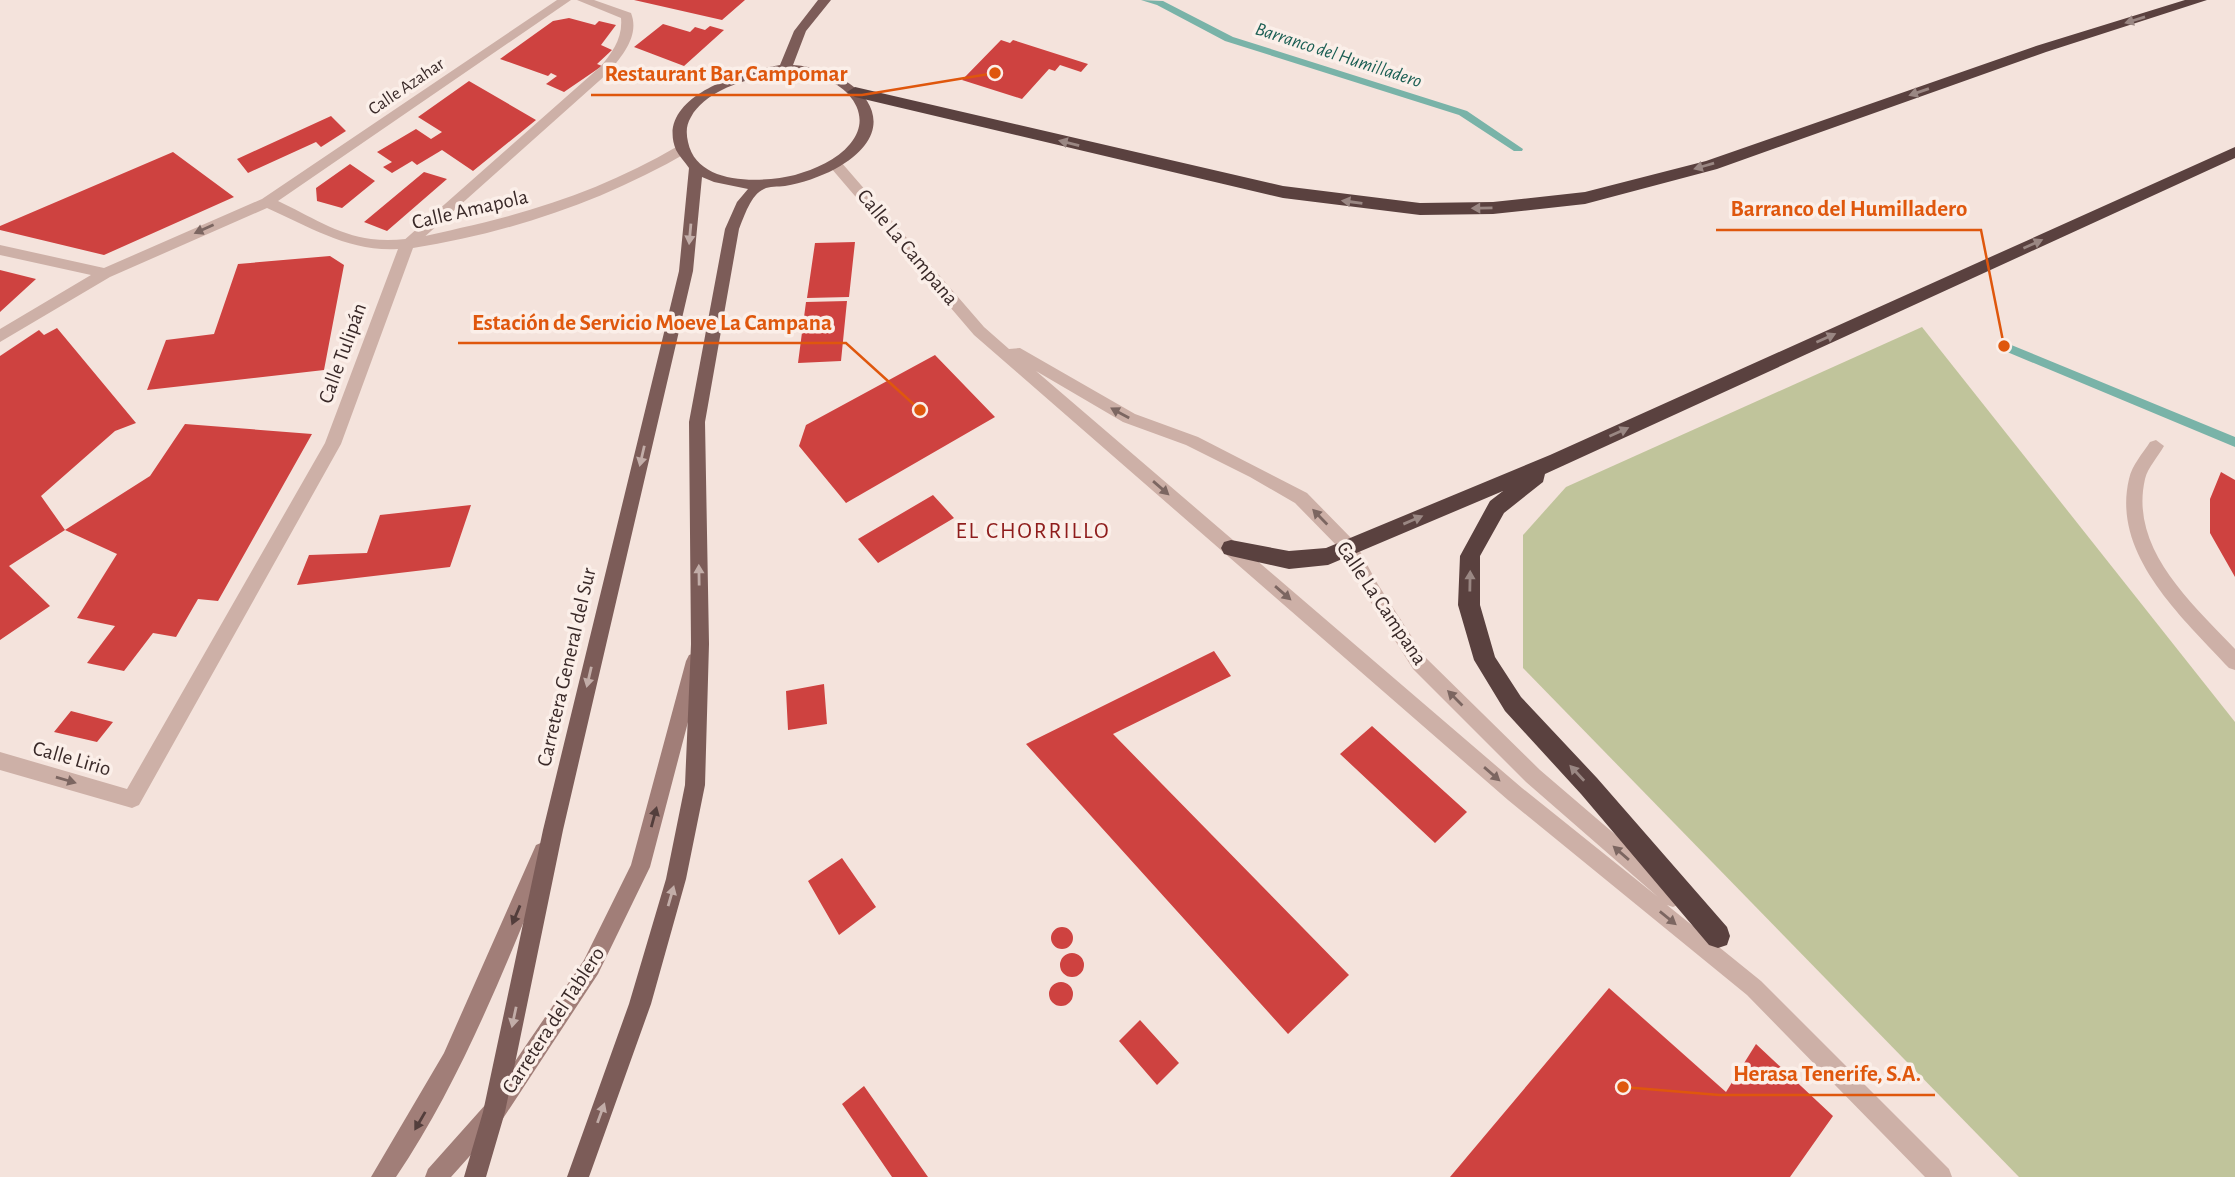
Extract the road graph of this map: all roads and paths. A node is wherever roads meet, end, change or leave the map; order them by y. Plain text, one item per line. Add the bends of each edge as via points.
1 (533, 0) edge
2 (565, 0) edge
3 (583, 0) edge
4 (825, 0) edge
5 (2200, 0) edge
6 (550, 10) junction
7 (786, 68) junction
8 (855, 92) junction
9 (683, 149) junction
10 (2235, 152) edge
11 (836, 164) junction
12 (696, 166) junction
13 (758, 186) junction
14 (267, 202) junction
15 (407, 245) junction
16 (0, 250) edge
17 (105, 274) junction
18 (979, 331) junction
19 (0, 336) edge
20 (2157, 446) dead end
21 (1557, 460) junction
22 (1349, 547) junction
23 (1231, 548) junction
24 (700, 644) junction
25 (2235, 662) edge
26 (0, 761) edge
27 (132, 799) joint
28 (552, 830) junction
29 (1718, 936) junction
30 (1754, 988) junction
31 (494, 1112) junction
32 (382, 1177) edge
33 (436, 1177) edge
34 (475, 1177) edge
35 (578, 1177) edge
36 (1941, 1177) edge

1 - 6 street
2 - 6 street, Calle Azahar
3 - 15 street, Calle Tulipán via 627,16 621,50 604,71
4 - 7 main road via 807,18
5 -> 8 highway via 2041,49 1711,164 1585,198 1493,208 1408,208 1283,192
6 - 14 street, Calle Azahar
7 - 8 main road via 832,77
7 - 9 main road via 738,77 711,90 691,108 681,129
8 - 11 main road via 866,109 866,129 854,149
9 - 12 main road
9 - 15 street, Calle Amapola via 597,196 539,215
21 -> 10 highway
11 - 13 main road via 797,181
11 - 18 street, Calle La Campana
12 - 13 main road via 722,180
12 -> 28 main road, Carretera General del Sur via 686,271
24 -> 13 main road via 697,422 732,229 744,202
14 - 15 street, Calle Amapola via 350,238
14 -> 17 street
15 - 27 street, Calle Tulipán via 332,444
16 - 17 street
17 - 19 street
22 -> 18 street, Calle La Campana via 1301,498 1256,471 1129,418
18 -> 23 street, Calle La Campana
20 - 25 street via 2138,477 2133,519 2158,576
22 -> 21 highway
29 -> 21 highway via 1513,704 1485,660 1469,605 1470,556 1497,507
22 - 23 highway via 1328,556 1289,560
29 -> 22 street, Calle La Campana via 1532,776 1419,663
23 -> 30 street, Calle La Campana via 1515,794
31 -> 24 main road, Carretera del Tablero via 591,967 640,867
35 -> 24 main road via 640,1004 676,879 695,785
26 -> 27 street, Calle Lirio
28 -> 31 main road, Carretera General del Sur
28 -> 32 main road via 450,1068
29 - 30 street, Calle La Campana
30 - 36 street, Calle La Campana
31 - 33 main road, Carretera del Tablero
31 - 34 main road, Carretera General del Sur

